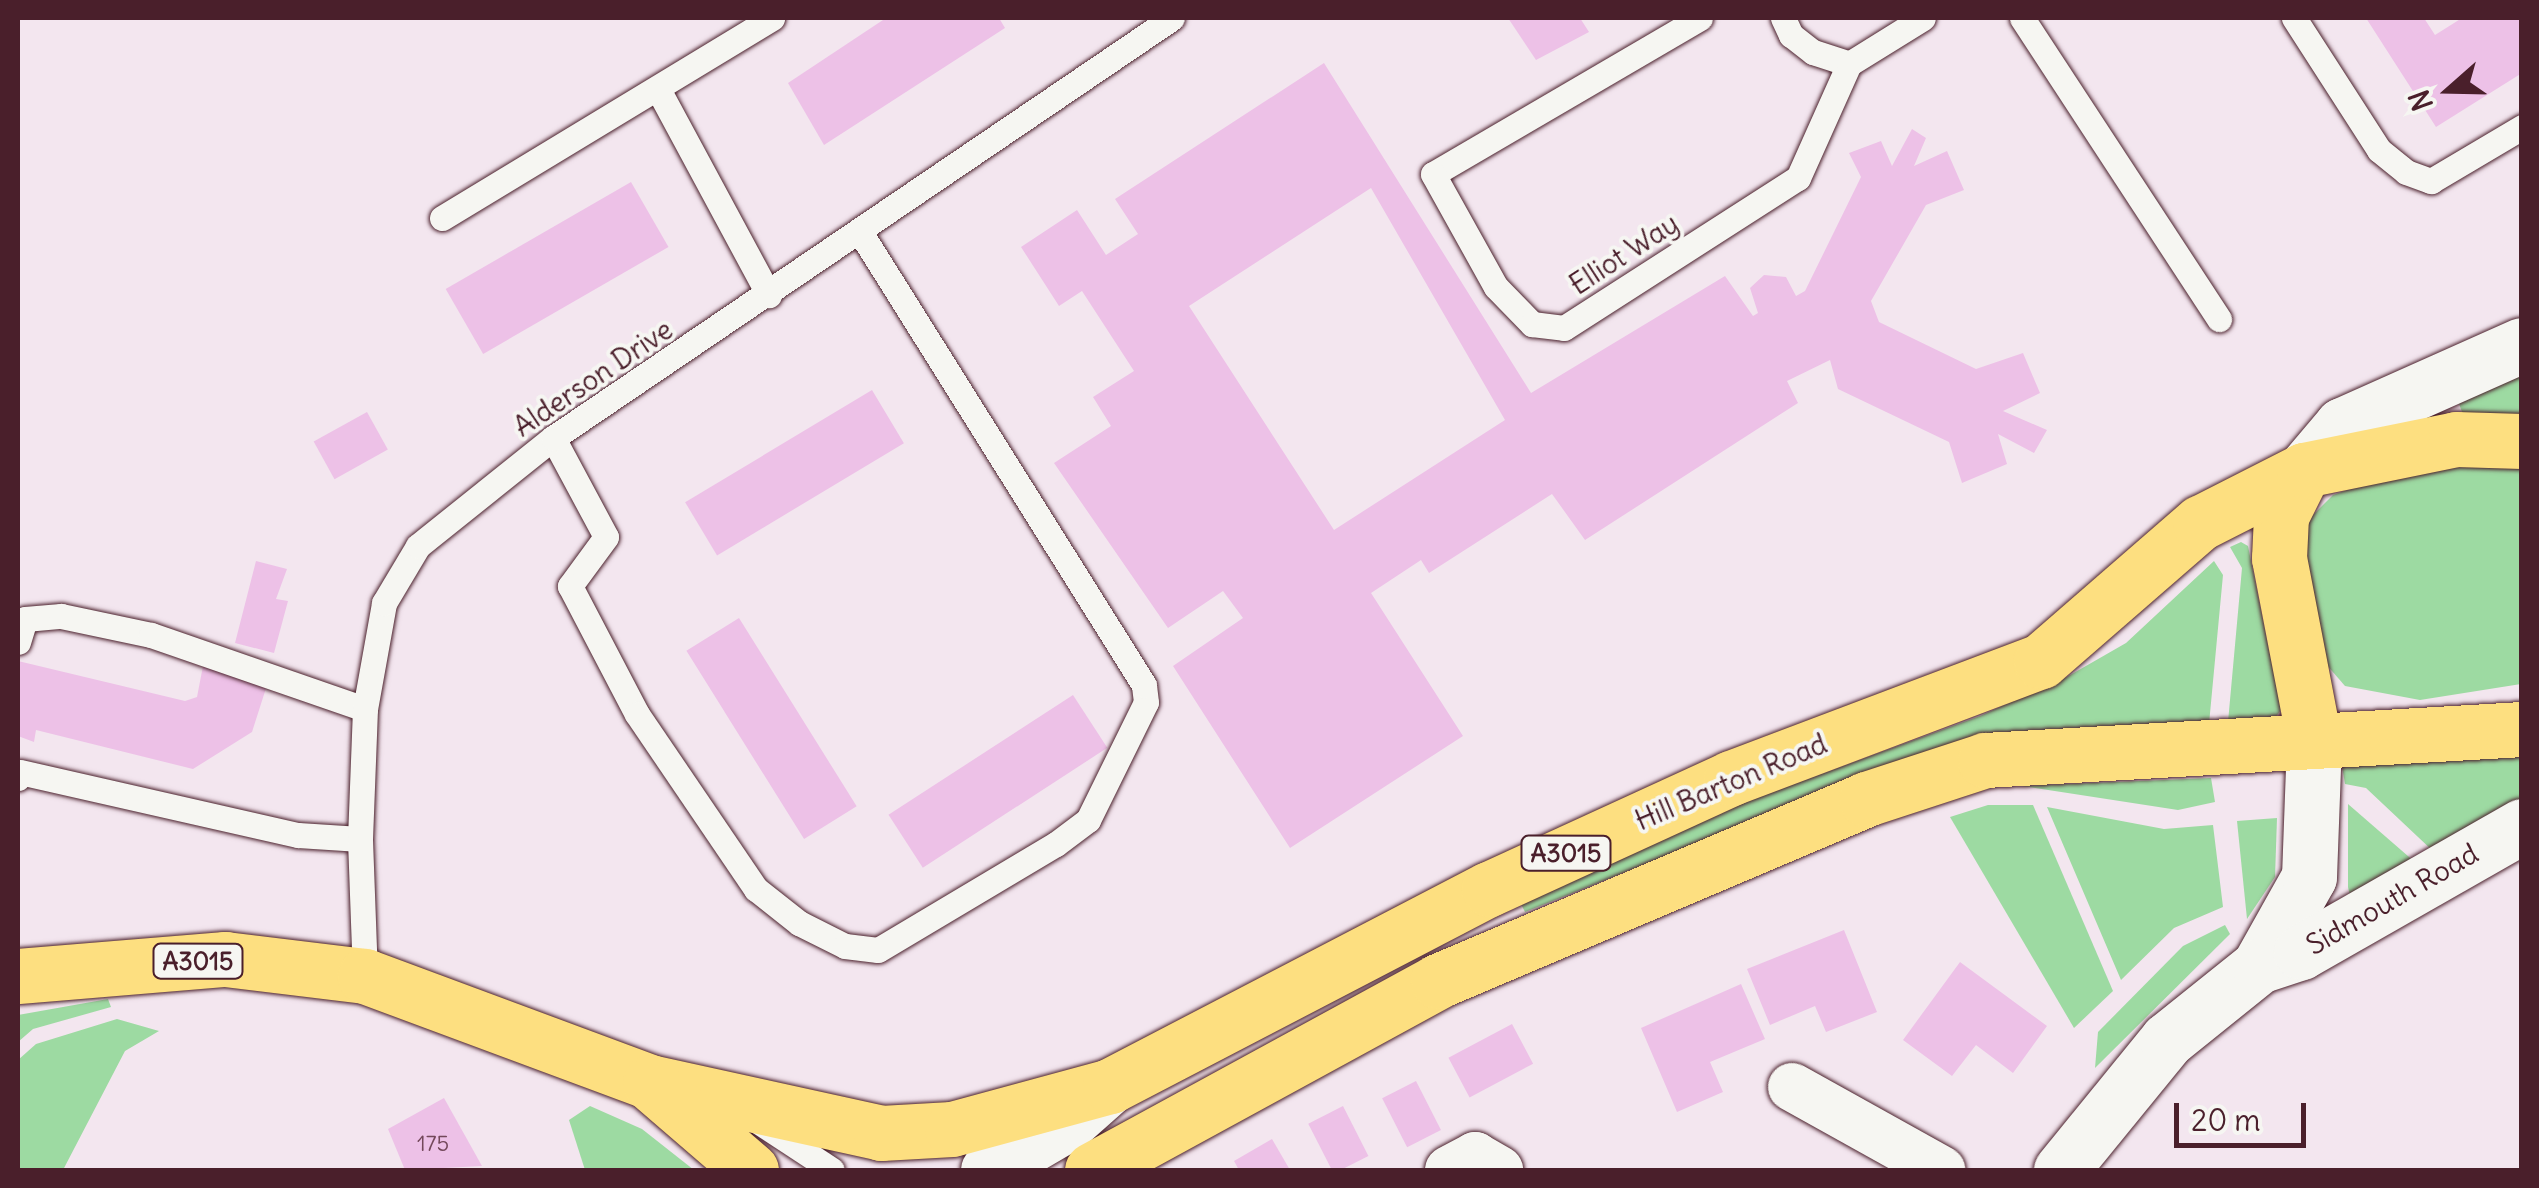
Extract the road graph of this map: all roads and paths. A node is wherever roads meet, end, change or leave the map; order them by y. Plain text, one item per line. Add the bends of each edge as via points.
1 (772, 18) edge
2 (1172, 18) edge
3 (1700, 18) edge
4 (1783, 18) edge
5 (1923, 18) edge
6 (2022, 18) edge
7 (2294, 18) edge
8 (1849, 64) junction
9 (659, 91) junction
10 (2522, 126) edge
11 (442, 218) dead end
12 (860, 232) junction
13 (769, 295) junction
14 (2219, 319) dead end
15 (2522, 346) edge
16 (554, 438) junction
17 (2522, 441) edge
18 (2304, 470) junction
19 (18, 642) edge
20 (365, 709) junction
21 (2522, 729) edge
22 (2314, 740) junction
23 (18, 778) edge
24 (2522, 826) edge
25 (360, 839) junction
26 (2259, 966) junction
27 (365, 976) junction
28 (22, 979) edge
29 (650, 1082) junction
30 (1110, 1086) junction
31 (1792, 1087) dead end
32 (721, 1098) junction
33 (750, 1170) edge
34 (832, 1170) edge
35 (988, 1170) edge
36 (1092, 1170) edge
37 (1449, 1170) edge
38 (1499, 1170) edge
39 (1941, 1170) edge
40 (2060, 1170) edge

1 - 9 lane
2 - 12 lane, Alderson Drive
3 - 8 lane, Elliot Way via 1433,174 1496,286 1532,324 1564,328 1798,178
4 - 8 lane via 1791,35 1813,52
5 - 8 lane
6 - 14 lane
7 - 10 lane via 2378,150 2406,172 2431,180
9 - 11 lane
9 - 13 lane
12 - 13 lane, Alderson Drive
12 - 16 lane via 1144,685 1146,702 1088,820 1056,844 878,950 845,946 799,923 756,889 637,714 570,586 606,537
13 - 16 lane, Alderson Drive
15 - 18 main road via 2342,425
16 - 20 lane, Alderson Drive via 418,546 384,603
17 - 18 main road, Hill Barton Road via 2456,439
18 - 22 main road via 2281,516 2279,558
18 - 30 main road, Hill Barton Road / A3015 via 2200,523 2041,661 1731,778 1488,888
19 - 20 lane via 25,619 61,616 151,635
20 - 25 lane, Alderson Drive
21 - 22 main road
22 - 26 main road, Sidmouth Road via 2309,877
22 - 36 main road, A3015 via 1986,760 1866,799 1438,981
23 - 25 lane via 20,772 298,835
24 - 26 main road, Sidmouth Road via 2301,952
25 - 27 lane, Alderson Drive
26 - 40 main road, Sidmouth Road via 2167,1040
27 - 28 main road, A3015 via 225,959
27 - 29 main road, A3015
29 - 32 main road, A3015
29 - 33 main road, A3015
30 - 32 main road, A3015 via 952,1129 881,1133
30 - 35 main road, Hill Barton Road via 1068,1123
31 - 39 street
32 - 34 lane
37 - 38 street via 1475,1156

